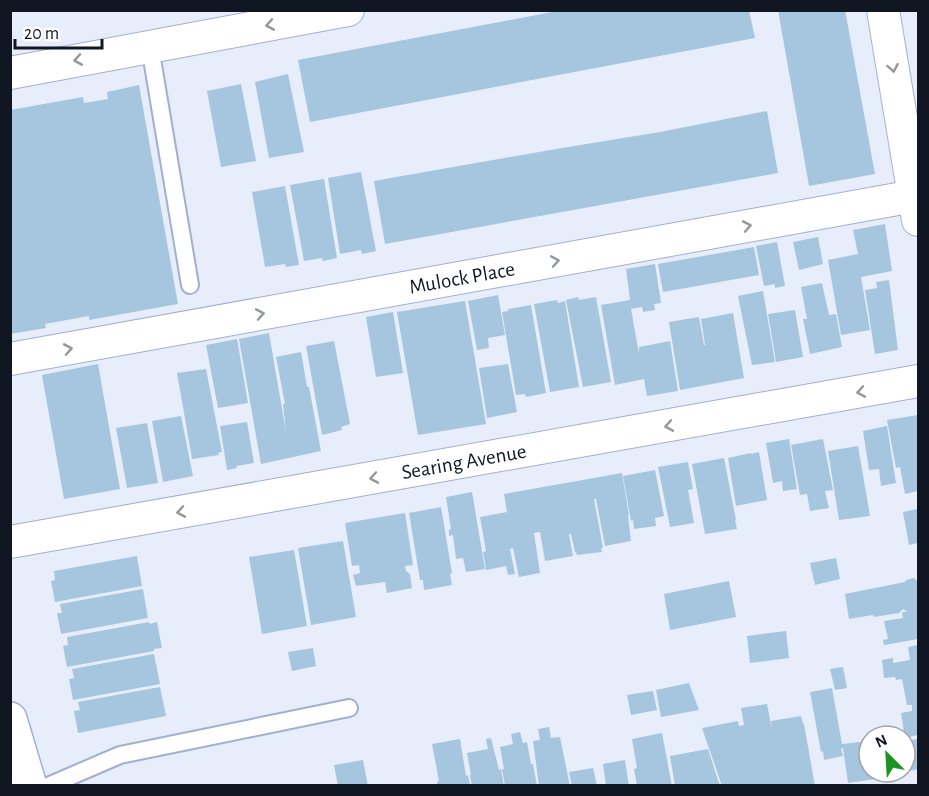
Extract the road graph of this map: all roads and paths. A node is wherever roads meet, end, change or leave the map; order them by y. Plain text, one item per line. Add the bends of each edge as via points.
1 (348, 10) edge
2 (883, 10) edge
3 (303, 15) edge
4 (150, 47) junction
5 (10, 73) edge
6 (916, 208) edge
7 (190, 285) dead end
8 (10, 359) edge
9 (918, 381) edge
10 (10, 542) edge
11 (349, 708) dead end
12 (10, 719) edge
13 (30, 786) edge
14 (48, 786) edge

1 - 3 street
2 -> 6 street
3 -> 4 street
4 -> 5 street
4 - 7 lane
8 -> 6 street, Mulock Place
9 -> 10 street, Searing Avenue
11 - 14 lane via 120,754
12 - 13 main road

